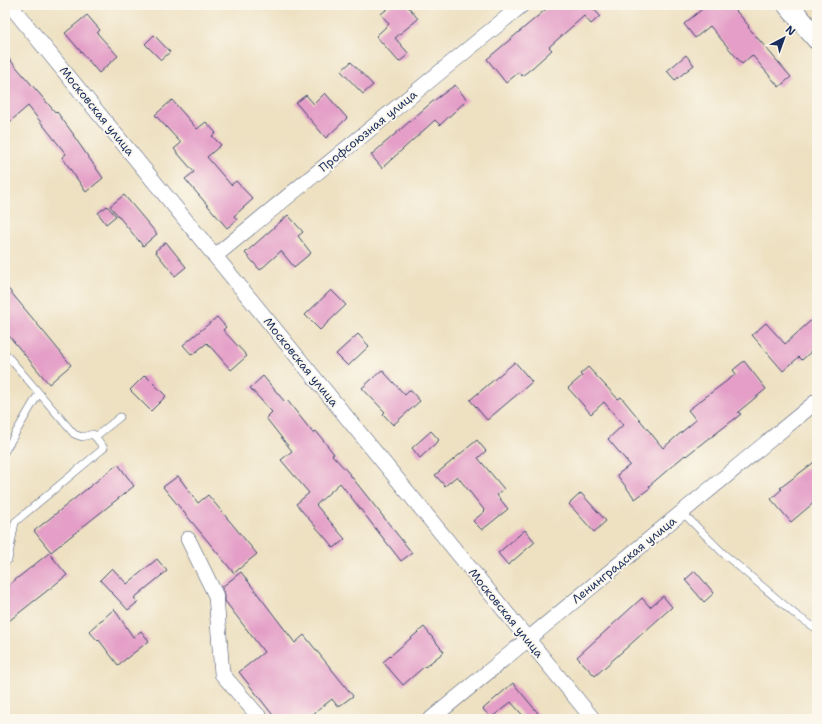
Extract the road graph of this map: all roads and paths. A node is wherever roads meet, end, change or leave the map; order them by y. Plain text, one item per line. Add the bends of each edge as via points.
1 (10, 5) edge
2 (522, 5) edge
3 (788, 5) edge
4 (817, 39) edge
5 (215, 256) junction
6 (5, 353) edge
7 (39, 393) junction
8 (817, 402) edge
9 (120, 417) dead end
10 (95, 437) junction
11 (5, 451) edge
12 (682, 512) junction
13 (188, 539) dead end
14 (5, 562) edge
15 (817, 629) edge
16 (528, 640) junction
17 (260, 719) edge
18 (431, 719) edge
19 (593, 719) edge

1 - 5 street, Московская улица
2 - 5 street, Профсоюзная улица
3 - 4 street
5 - 16 street, Московская улица
6 - 7 lane
7 - 10 lane via 74,434 82,437 93,434
7 - 11 lane
8 - 12 street, Ленинградская улица
9 - 10 lane
10 - 14 lane via 104,448 15,522 8,560
12 - 15 lane via 724,554 796,615
12 - 16 street, Ленинградская улица
13 - 17 street via 216,596 222,674
16 - 18 street, Ленинградская улица
16 - 19 street, Московская улица

